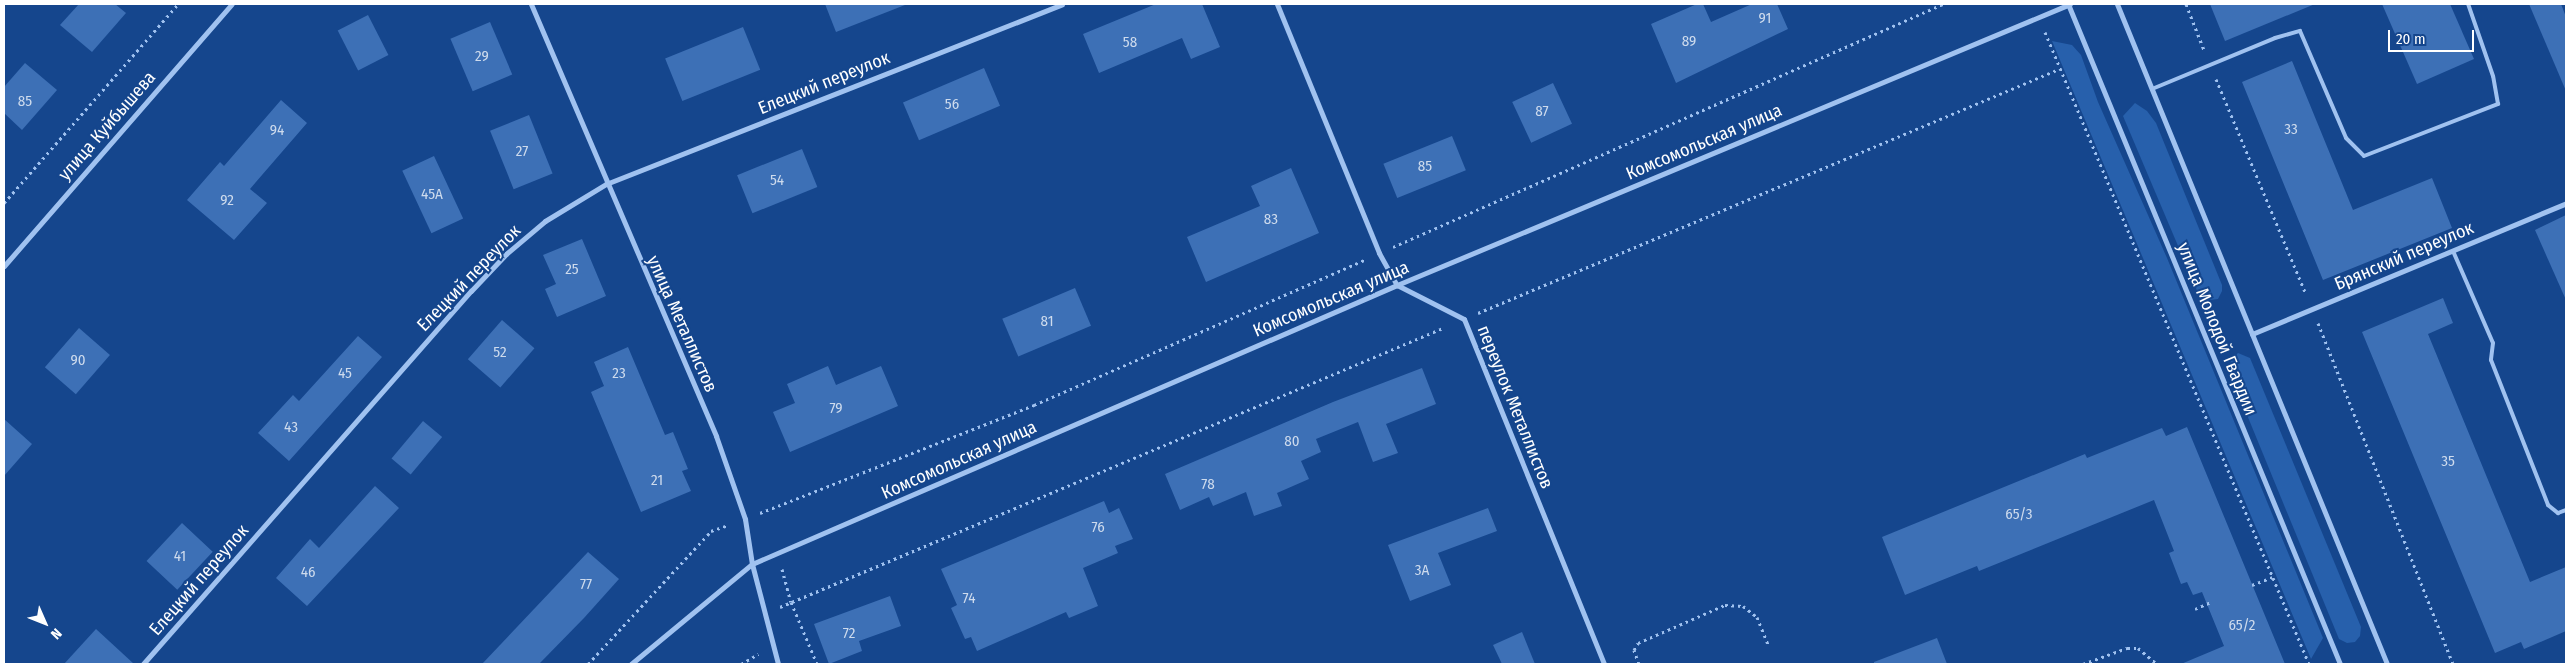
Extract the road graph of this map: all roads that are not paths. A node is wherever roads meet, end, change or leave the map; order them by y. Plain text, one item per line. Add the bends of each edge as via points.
1 (232, 4) edge
2 (531, 4) edge
3 (1062, 4) edge
4 (1278, 4) edge
5 (2069, 4) edge
6 (2117, 4) edge
7 (2468, 4) edge
8 (2152, 89) junction
9 (606, 184) junction
10 (2566, 203) edge
11 (2453, 251) junction
12 (4, 266) edge
13 (1397, 285) junction
14 (2252, 334) junction
15 (2566, 510) edge
16 (752, 564) junction
17 (143, 664) edge
18 (631, 664) edge
19 (778, 664) edge
20 (1604, 664) edge
21 (2340, 664) edge
22 (2387, 664) edge

1 - 12 street, улица Куйбышева
2 - 9 street, улица Металлистов
3 - 9 street, Елецкий переулок
4 - 13 street via 1380,253
5 - 13 street, Комсомольская улица
5 - 21 street, улица Молодой Гвардии
6 - 8 street, улица Молодой Гвардии
7 - 8 lane via 2493,76 2498,104 2364,156 2346,138 2300,31 2275,38
8 - 14 street, улица Молодой Гвардии
9 - 16 street, улица Металлистов via 716,436 745,519
9 - 17 street, Елецкий переулок via 545,221 506,254
10 - 11 street, Брянский переулок
11 - 14 street, Брянский переулок
11 - 15 lane via 2493,343 2491,360 2548,505 2558,513
13 - 16 street, Комсомольская улица
13 - 20 street, переулок Металлистов via 1464,319
14 - 22 street, улица Молодой Гвардии
16 - 18 street, Комсомольская улица
16 - 19 street, улица Металлистов

